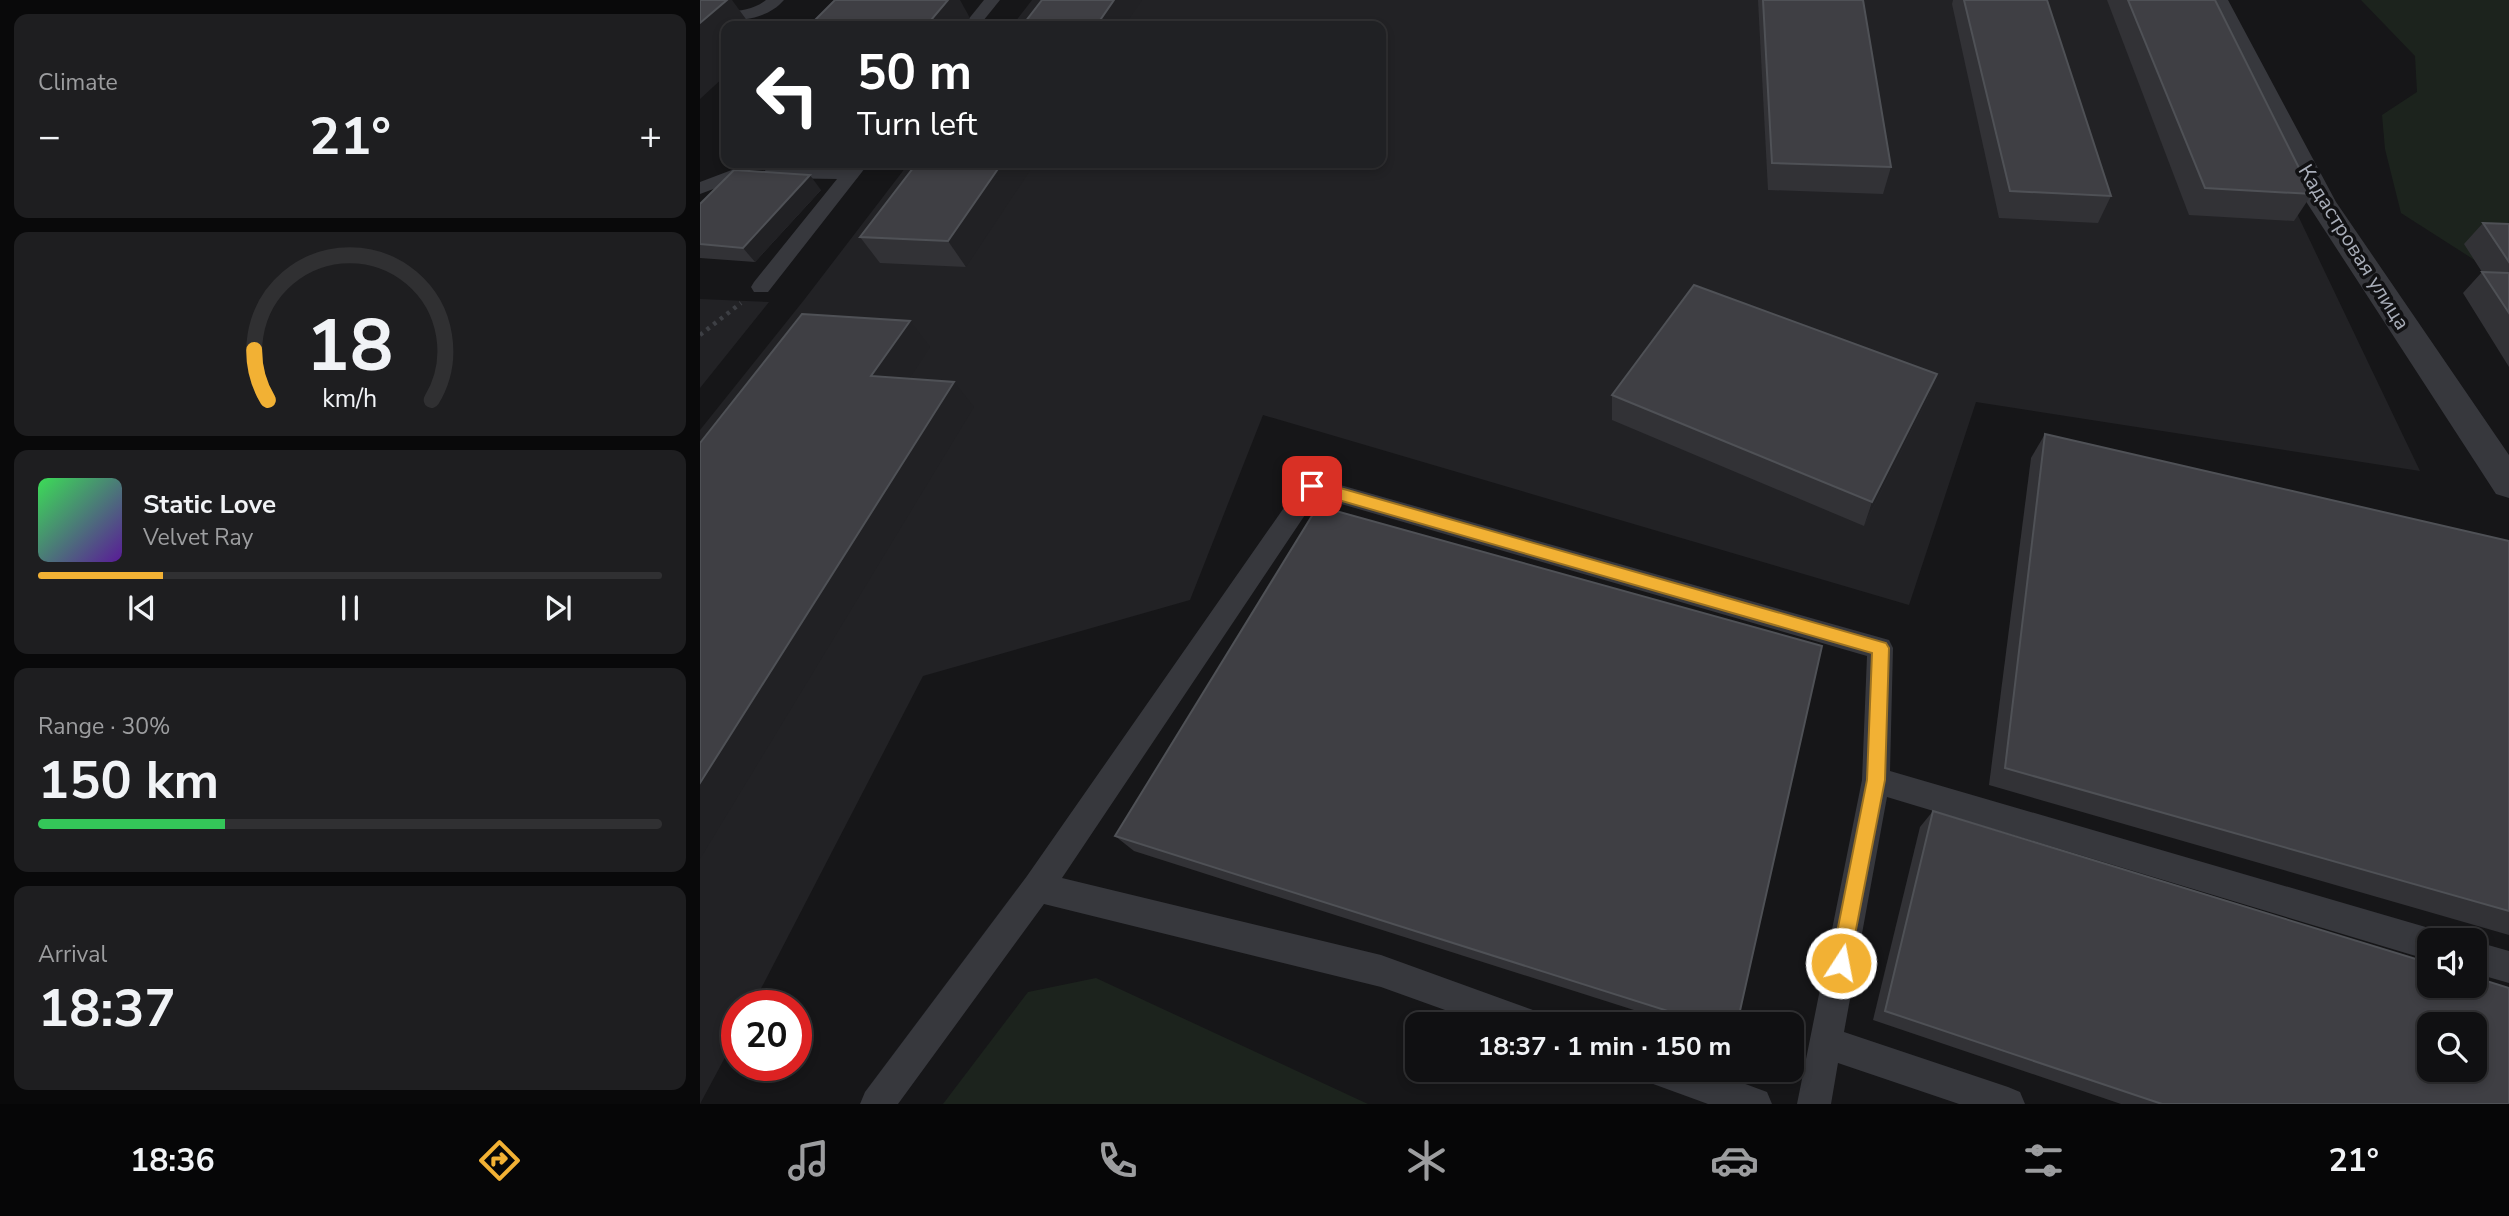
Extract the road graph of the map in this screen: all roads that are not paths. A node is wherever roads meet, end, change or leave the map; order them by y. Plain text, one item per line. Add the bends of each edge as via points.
1 (776, 0) edge
2 (992, 0) edge
3 (2216, 0) edge
4 (700, 15) edge
5 (975, 21) edge
6 (856, 168) edge
7 (773, 172) edge
8 (737, 174) edge
9 (700, 188) edge
10 (761, 287) road end
11 (2509, 484) edge
12 (1876, 780) junction
13 (1038, 887) junction
14 (2417, 940) edge
15 (2487, 961) edge
16 (2509, 967) edge
17 (1496, 1012) edge
18 (1826, 1042) junction
19 (1693, 1082) edge
20 (877, 1104) edge
21 (1755, 1104) edge
22 (1814, 1104) edge
23 (2008, 1104) edge

1 - 4 lane via 762,11 744,16
2 - 5 lane
3 - 11 street, Кадастровая улица via 2322,203
6 - 7 lane
6 - 10 lane
8 - 9 lane
12 - 13 lane via 1880,648 1312,486
12 - 14 lane
12 - 18 lane
13 - 17 lane via 1381,971
13 - 20 lane
15 - 16 lane
18 - 22 lane
18 - 23 lane
19 - 21 lane

